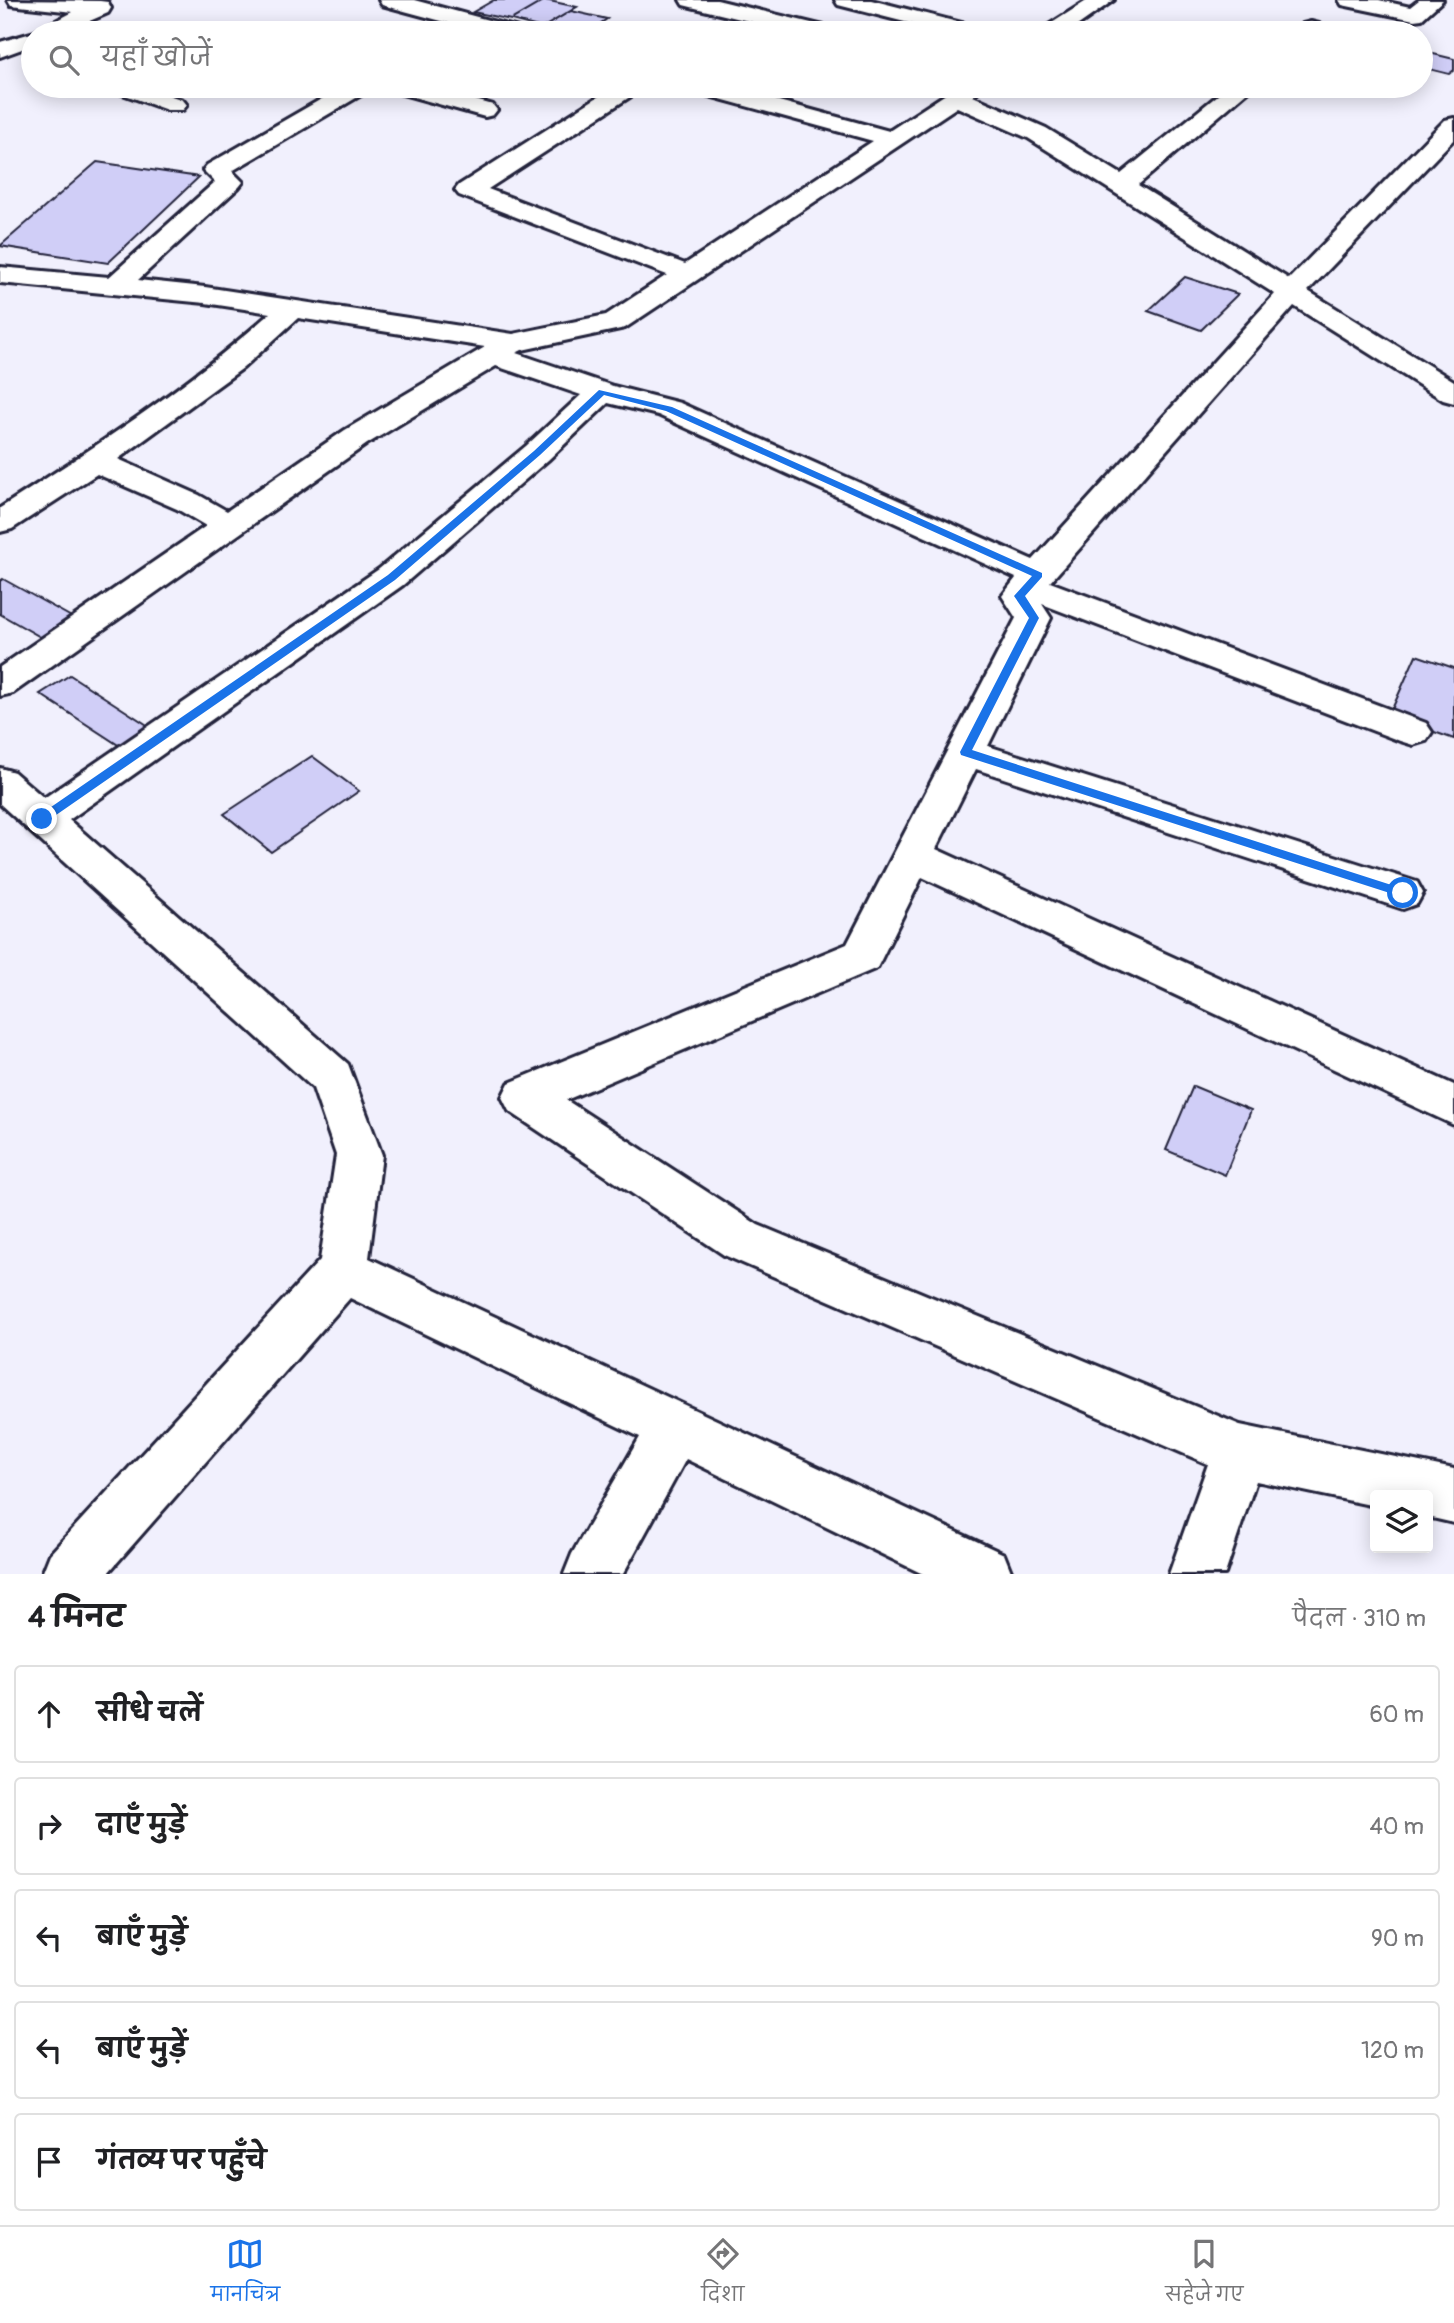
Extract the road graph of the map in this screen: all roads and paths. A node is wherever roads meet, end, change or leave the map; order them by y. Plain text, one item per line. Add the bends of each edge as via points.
1 (19, 0) edge
2 (390, 0) edge
3 (691, 0) edge
4 (846, 0) edge
5 (1103, 0) edge
6 (1350, 0) edge
7 (1432, 0) edge
8 (108, 4) edge
9 (71, 21) edge
10 (442, 21) edge
11 (776, 21) edge
12 (927, 21) edge
13 (1071, 21) edge
14 (155, 98) edge
15 (339, 98) edge
16 (442, 98) edge
17 (612, 98) edge
18 (743, 98) edge
19 (955, 98) edge
20 (975, 98) edge
21 (1228, 98) edge
22 (175, 105) dead end
23 (485, 110) dead end
24 (1454, 125) edge
25 (892, 139) junction
26 (1122, 186) junction
27 (688, 274) junction
28 (0, 275) edge
29 (116, 286) junction
30 (1291, 293) junction
31 (291, 309) junction
32 (503, 349) junction
33 (1454, 360) edge
34 (1444, 388) edge
35 (602, 392) junction
36 (96, 461) junction
37 (0, 522) edge
38 (228, 525) junction
39 (1033, 580) junction
40 (0, 684) edge
41 (1413, 732) dead end
42 (965, 752) junction
43 (0, 782) edge
44 (42, 819) junction
45 (912, 855) junction
46 (1403, 893) dead end
47 (1454, 1106) edge
48 (343, 1270) junction
49 (675, 1427) junction
50 (1239, 1451) junction
51 (1454, 1496) edge
52 (70, 1574) edge
53 (592, 1574) edge
54 (984, 1574) edge
55 (1197, 1574) edge

1 - 8 street
2 - 10 street
3 - 11 street
4 - 12 street
5 - 13 street
6 - 7 street via 1415,14
8 - 9 street
14 - 22 street
15 - 29 street via 216,170 230,182
16 - 23 street
17 - 27 street via 468,190
18 - 25 street
19 - 25 street
20 - 26 street
21 - 26 street
24 - 30 street
25 - 27 street
26 - 30 street
27 - 32 street via 615,322
28 - 29 street
29 - 31 street
30 - 34 street
30 - 39 street
31 - 32 street
31 - 36 street via 233,362
32 - 35 street
32 - 38 street via 356,436
33 - 34 street
35 - 39 street via 669,409
35 - 44 street via 391,578
36 - 37 street
36 - 38 street
38 - 40 street
39 - 41 street
39 - 42 street via 1019,596 1034,618
42 - 45 street
42 - 46 street
43 - 44 street
44 - 48 street via 332,1077 359,1155
45 - 47 street
45 - 50 street via 862,956 525,1097 741,1240
48 - 49 street
48 - 52 street
49 - 53 street
49 - 54 street
50 - 51 street
50 - 55 street

